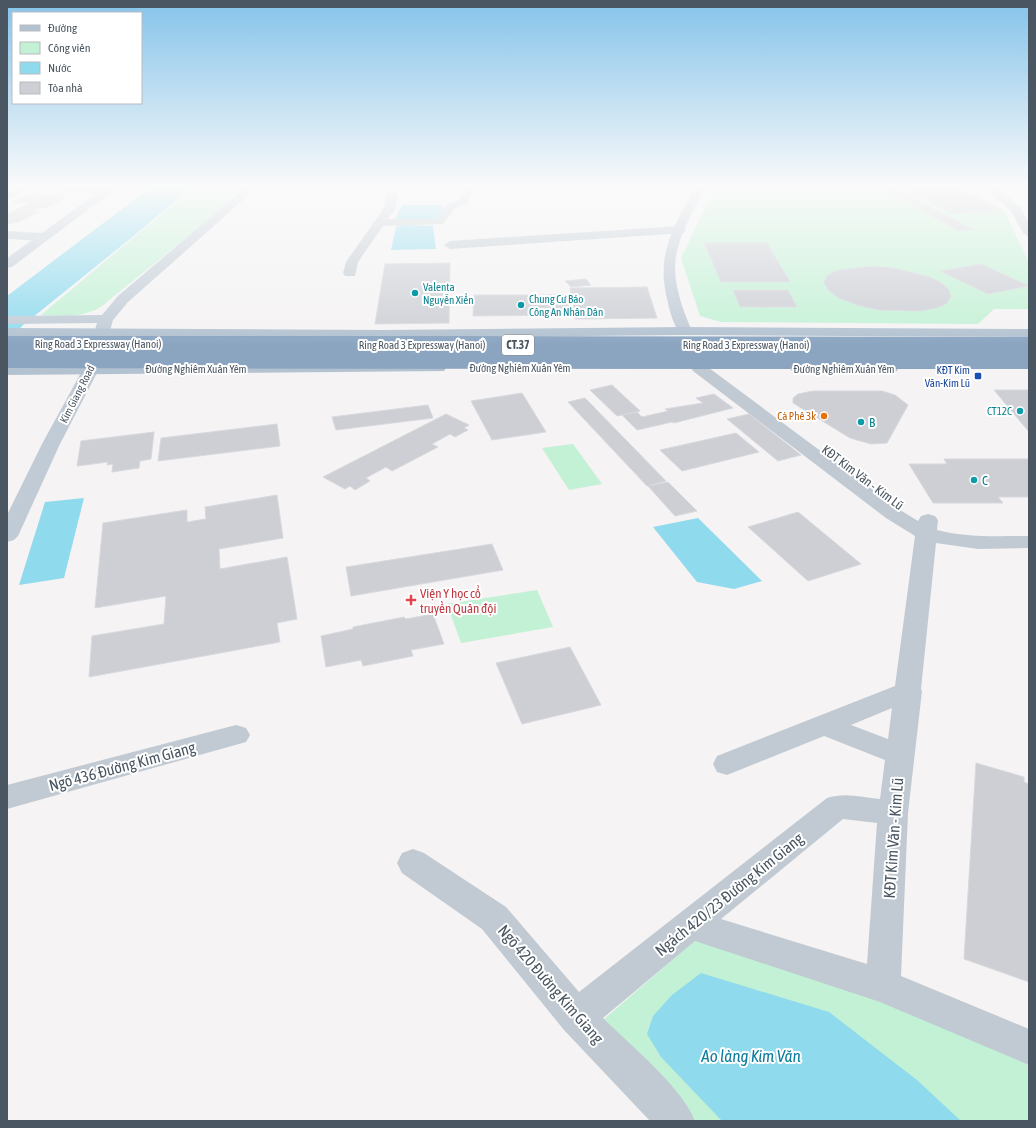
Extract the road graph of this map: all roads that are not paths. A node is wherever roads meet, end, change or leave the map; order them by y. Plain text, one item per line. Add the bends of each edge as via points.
1 (39, 240) edge
2 (192, 240) edge
3 (367, 240) edge
4 (532, 240) edge
5 (676, 240) edge
6 (450, 245) dead end
7 (7, 264) edge
8 (350, 273) dead end
9 (7, 320) edge
10 (104, 326) junction
11 (685, 331) junction
12 (7, 332) edge
13 (284, 333) junction
14 (486, 333) junction
15 (1029, 333) edge
16 (7, 344) edge
17 (1029, 345) edge
18 (1029, 360) edge
19 (8, 366) edge
20 (488, 368) junction
21 (699, 368) junction
22 (718, 368) junction
23 (91, 369) junction
24 (285, 369) junction
25 (1029, 369) edge
26 (832, 460) junction
27 (927, 527) junction
28 (1029, 528) edge
29 (7, 536) edge
30 (1029, 542) edge
31 (909, 691) junction
32 (823, 725) junction
33 (236, 735) dead end
34 (900, 754) junction
35 (726, 764) dead end
36 (7, 797) edge
37 (893, 813) junction
38 (414, 863) dead end
39 (690, 924) junction
40 (883, 986) junction
41 (577, 1017) junction
42 (1029, 1047) edge
43 (676, 1121) edge

1 - 7 street
2 - 10 street, Kim Giang Road via 123,299
3 - 8 street via 352,262
4 - 6 street
5 - 11 street via 670,254 670,279
9 - 10 street via 50,319
10 - 12 main road via 43,332
10 - 13 main road
10 - 23 street, Kim Giang Road
11 - 14 main road
11 - 15 main road
13 - 14 main road
13 - 24 main road via 296,338 304,345 306,351 305,356
14 - 20 main road via 476,339 473,348 478,359
16 - 17 highway, Ring Road 3 Expressway (Hanoi) / CT.37, bridge
18 - 19 highway, Ring Road 3 Expressway (Hanoi) / CT.37, bridge
19 - 23 main road, Đường Nghiêm Xuân Yêm
20 - 21 main road, Đường Nghiêm Xuân Yêm
20 - 24 main road, Đường Nghiêm Xuân Yêm
21 - 22 main road, Đường Nghiêm Xuân Yêm
21 - 26 street, KĐT Kim Văn - Kim Lũ
22 - 25 main road, Đường Nghiêm Xuân Yêm
22 - 26 street, KĐT Kim Văn - Kim Lũ
23 - 24 main road, Đường Nghiêm Xuân Yêm
23 - 29 street, Kim Giang Road via 51,444
26 - 27 street, KĐT Kim Văn - Kim Lũ via 910,512
27 - 28 street, KĐT Kim Văn - Kim Lũ
27 - 30 street, KĐT Kim Văn - Kim Lũ via 949,540
27 - 31 street, KĐT Kim Văn - Kim Lũ
31 - 32 street
31 - 34 street, KĐT Kim Văn - Kim Lũ
32 - 34 street
32 - 35 street
33 - 36 street, Ngõ 436 Đường Kim Giang
34 - 37 street, KĐT Kim Văn - Kim Lũ
37 - 39 street, Ngách 420/23 Đường Kim Giang via 837,808
37 - 40 street, KĐT Kim Văn - Kim Lũ
38 - 41 street, Ngõ 420 Đường Kim Giang via 494,918
39 - 40 street
39 - 41 street, Ngách 420/23 Đường Kim Giang
40 - 42 street
41 - 43 street, Ngõ 420 Đường Kim Giang

